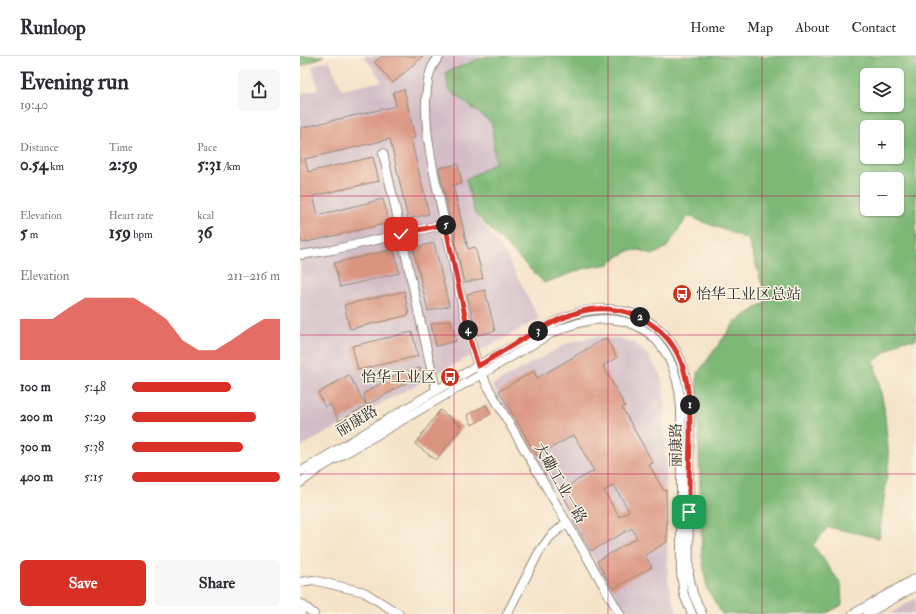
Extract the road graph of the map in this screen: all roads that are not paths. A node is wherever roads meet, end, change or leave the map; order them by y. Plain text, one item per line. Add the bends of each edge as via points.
1 (440, 56) edge
2 (383, 153) dead end
3 (445, 224) junction
4 (401, 234) junction
5 (300, 255) edge
6 (479, 369) junction
7 (436, 390) junction
8 (300, 472) edge
9 (300, 483) edge
10 (567, 522) junction
11 (916, 578) edge
12 (300, 582) edge
13 (916, 586) edge
14 (300, 603) edge
15 (314, 614) edge
16 (400, 614) edge
17 (507, 614) edge
18 (620, 614) edge
19 (692, 614) edge
20 (702, 614) edge
21 (853, 614) edge
22 (867, 614) edge

1 - 3 street, 大磡工业一路 via 430,69 426,111 435,178
2 - 4 street
3 - 4 street
3 - 6 street, 大磡工业一路
4 - 5 street
4 - 7 street
6 - 7 street, 丽康路
6 - 9 street, 丽康路
6 - 10 street, 大磡工业一路
6 - 19 street, 丽康路 via 552,333 587,320 625,322 643,329 661,345 667,352 674,370 680,399 681,574 684,595
6 - 20 street, 丽康路 via 548,326 581,311 611,309 628,312 653,324 666,336 682,362 688,388 689,575 693,594
7 - 8 street, 丽康路
10 - 17 street via 539,552
10 - 18 street, 大磡工业一路
11 - 21 street
12 - 16 street via 313,580 364,592
13 - 22 street
14 - 15 street

